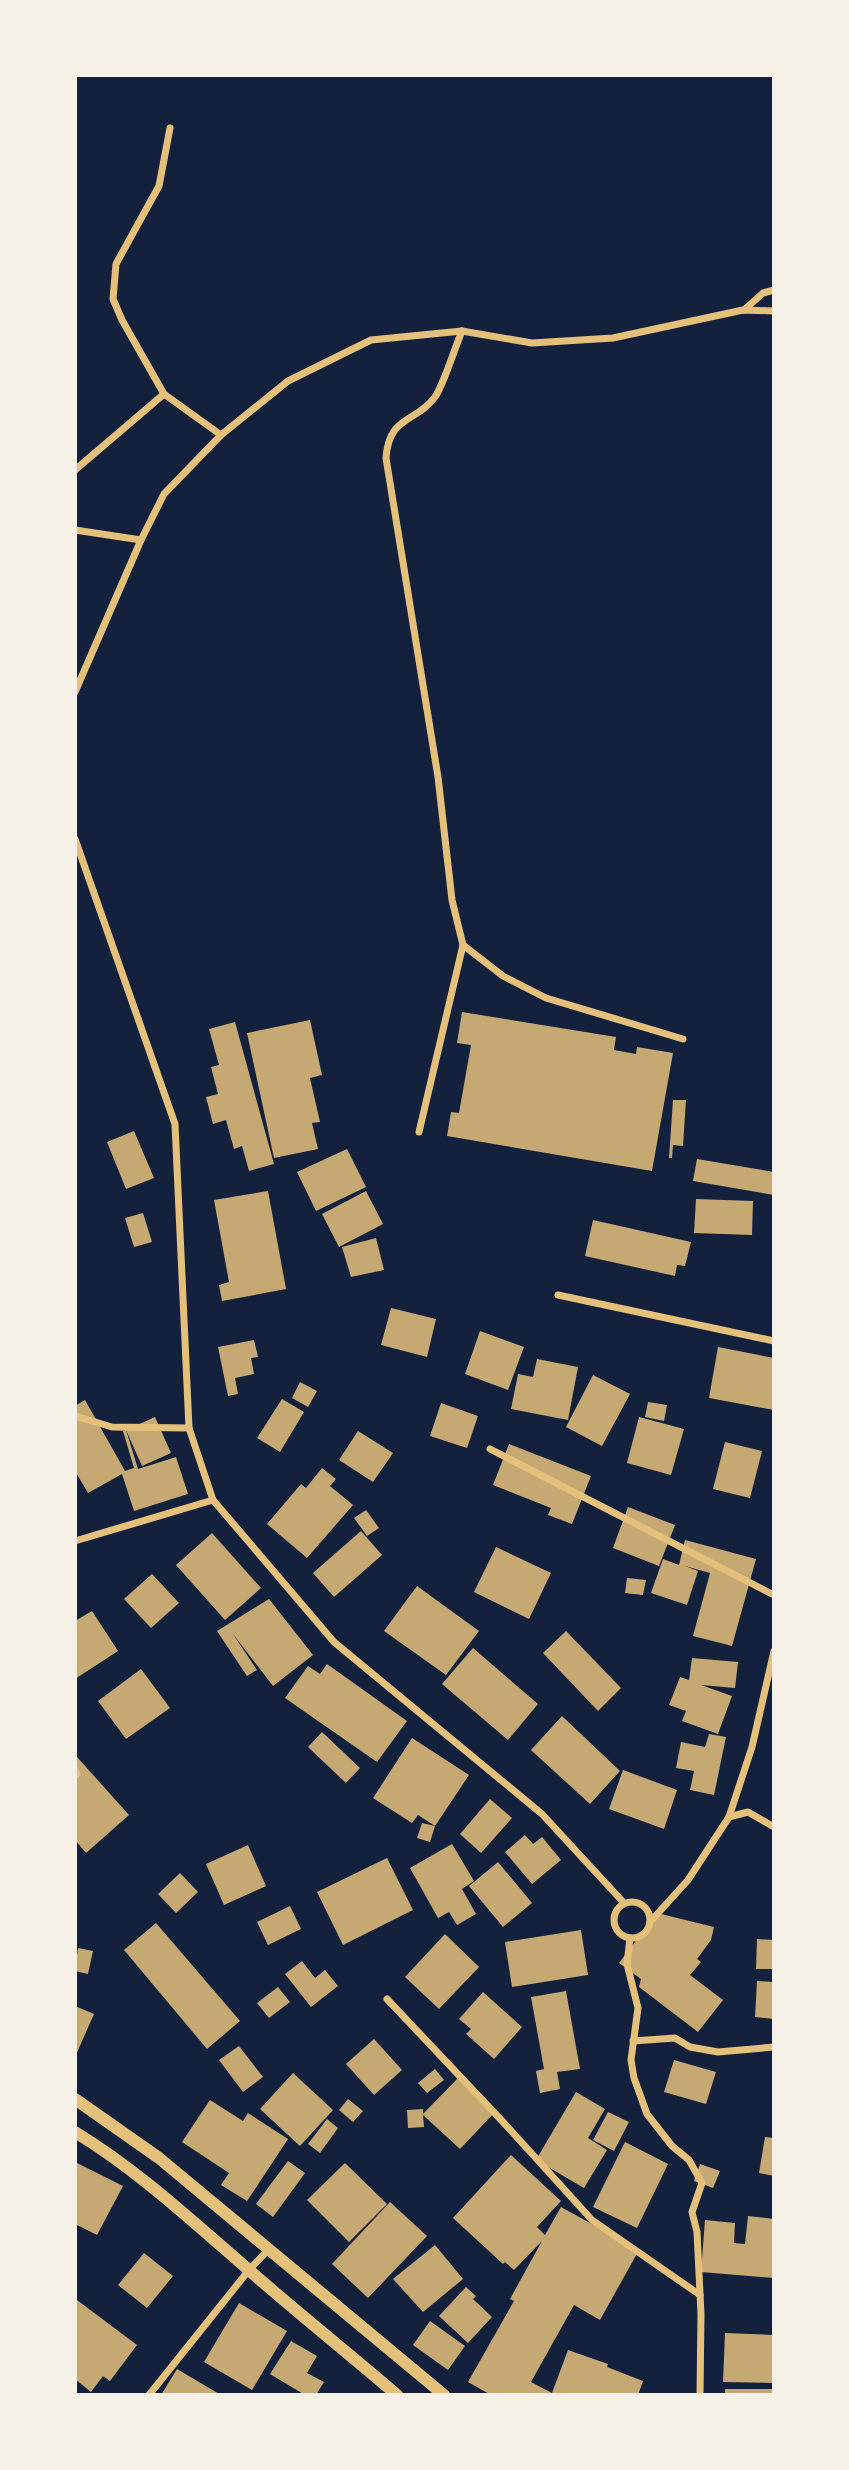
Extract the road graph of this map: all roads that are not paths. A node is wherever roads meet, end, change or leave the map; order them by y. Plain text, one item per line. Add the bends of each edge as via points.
1 (170, 128) dead end
2 (774, 290) edge
3 (743, 310) junction
4 (774, 311) edge
5 (462, 331) junction
6 (164, 394) junction
7 (221, 435) junction
8 (75, 470) edge
9 (75, 530) edge
10 (141, 540) junction
11 (75, 692) edge
12 (75, 839) edge
13 (463, 944) junction
14 (683, 1039) dead end
15 (419, 1132) dead end
16 (558, 1295) dead end
17 (774, 1341) edge
18 (75, 1416) edge
19 (189, 1428) junction
20 (490, 1449) dead end
21 (213, 1500) junction
22 (75, 1541) edge
23 (774, 1595) edge
24 (774, 1651) edge
25 (729, 1817) junction
26 (774, 1827) edge
27 (624, 1903) junction
28 (650, 1922) junction
29 (630, 1938) junction
30 (387, 1999) dead end
31 (633, 2041) junction
32 (774, 2047) edge
33 (75, 2099) edge
34 (75, 2132) edge
35 (268, 2250) junction
36 (249, 2270) junction
37 (700, 2295) junction
38 (149, 2395) edge
39 (397, 2395) edge
40 (443, 2395) edge
41 (700, 2395) edge

1 - 6 street via 159,186 116,264 113,299
2 - 3 street
3 - 4 street
3 - 5 street via 613,338 532,343
5 - 7 street via 371,340 288,381
5 - 13 street via 435,397 398,426 386,458 438,778 452,900
6 - 7 street
6 - 8 street
7 - 10 street via 164,494
9 - 10 street
10 - 11 street
12 - 19 street via 175,1124
13 - 14 street via 503,976 546,998
13 - 15 street
16 - 17 street
18 - 19 street via 112,1427
19 - 21 street
20 - 23 street
21 - 22 street
21 - 27 street via 334,1642 542,1814
24 - 25 street via 752,1747
25 - 26 street via 748,1812
25 - 28 street via 688,1880
27 - 28 street via 641,1903
27 - 29 street via 615,1913 614,1926
28 - 29 street via 644,1933
29 - 31 street via 627,1964 638,2008
30 - 37 street via 592,2220
31 - 32 street via 675,2038 690,2047 718,2052
31 - 37 street via 634,2078 647,2113 689,2160 702,2183 692,2212
33 - 35 street via 159,2158
34 - 36 street via 173,2202
35 - 36 street
35 - 40 street
36 - 38 street
36 - 39 street
37 - 41 street

